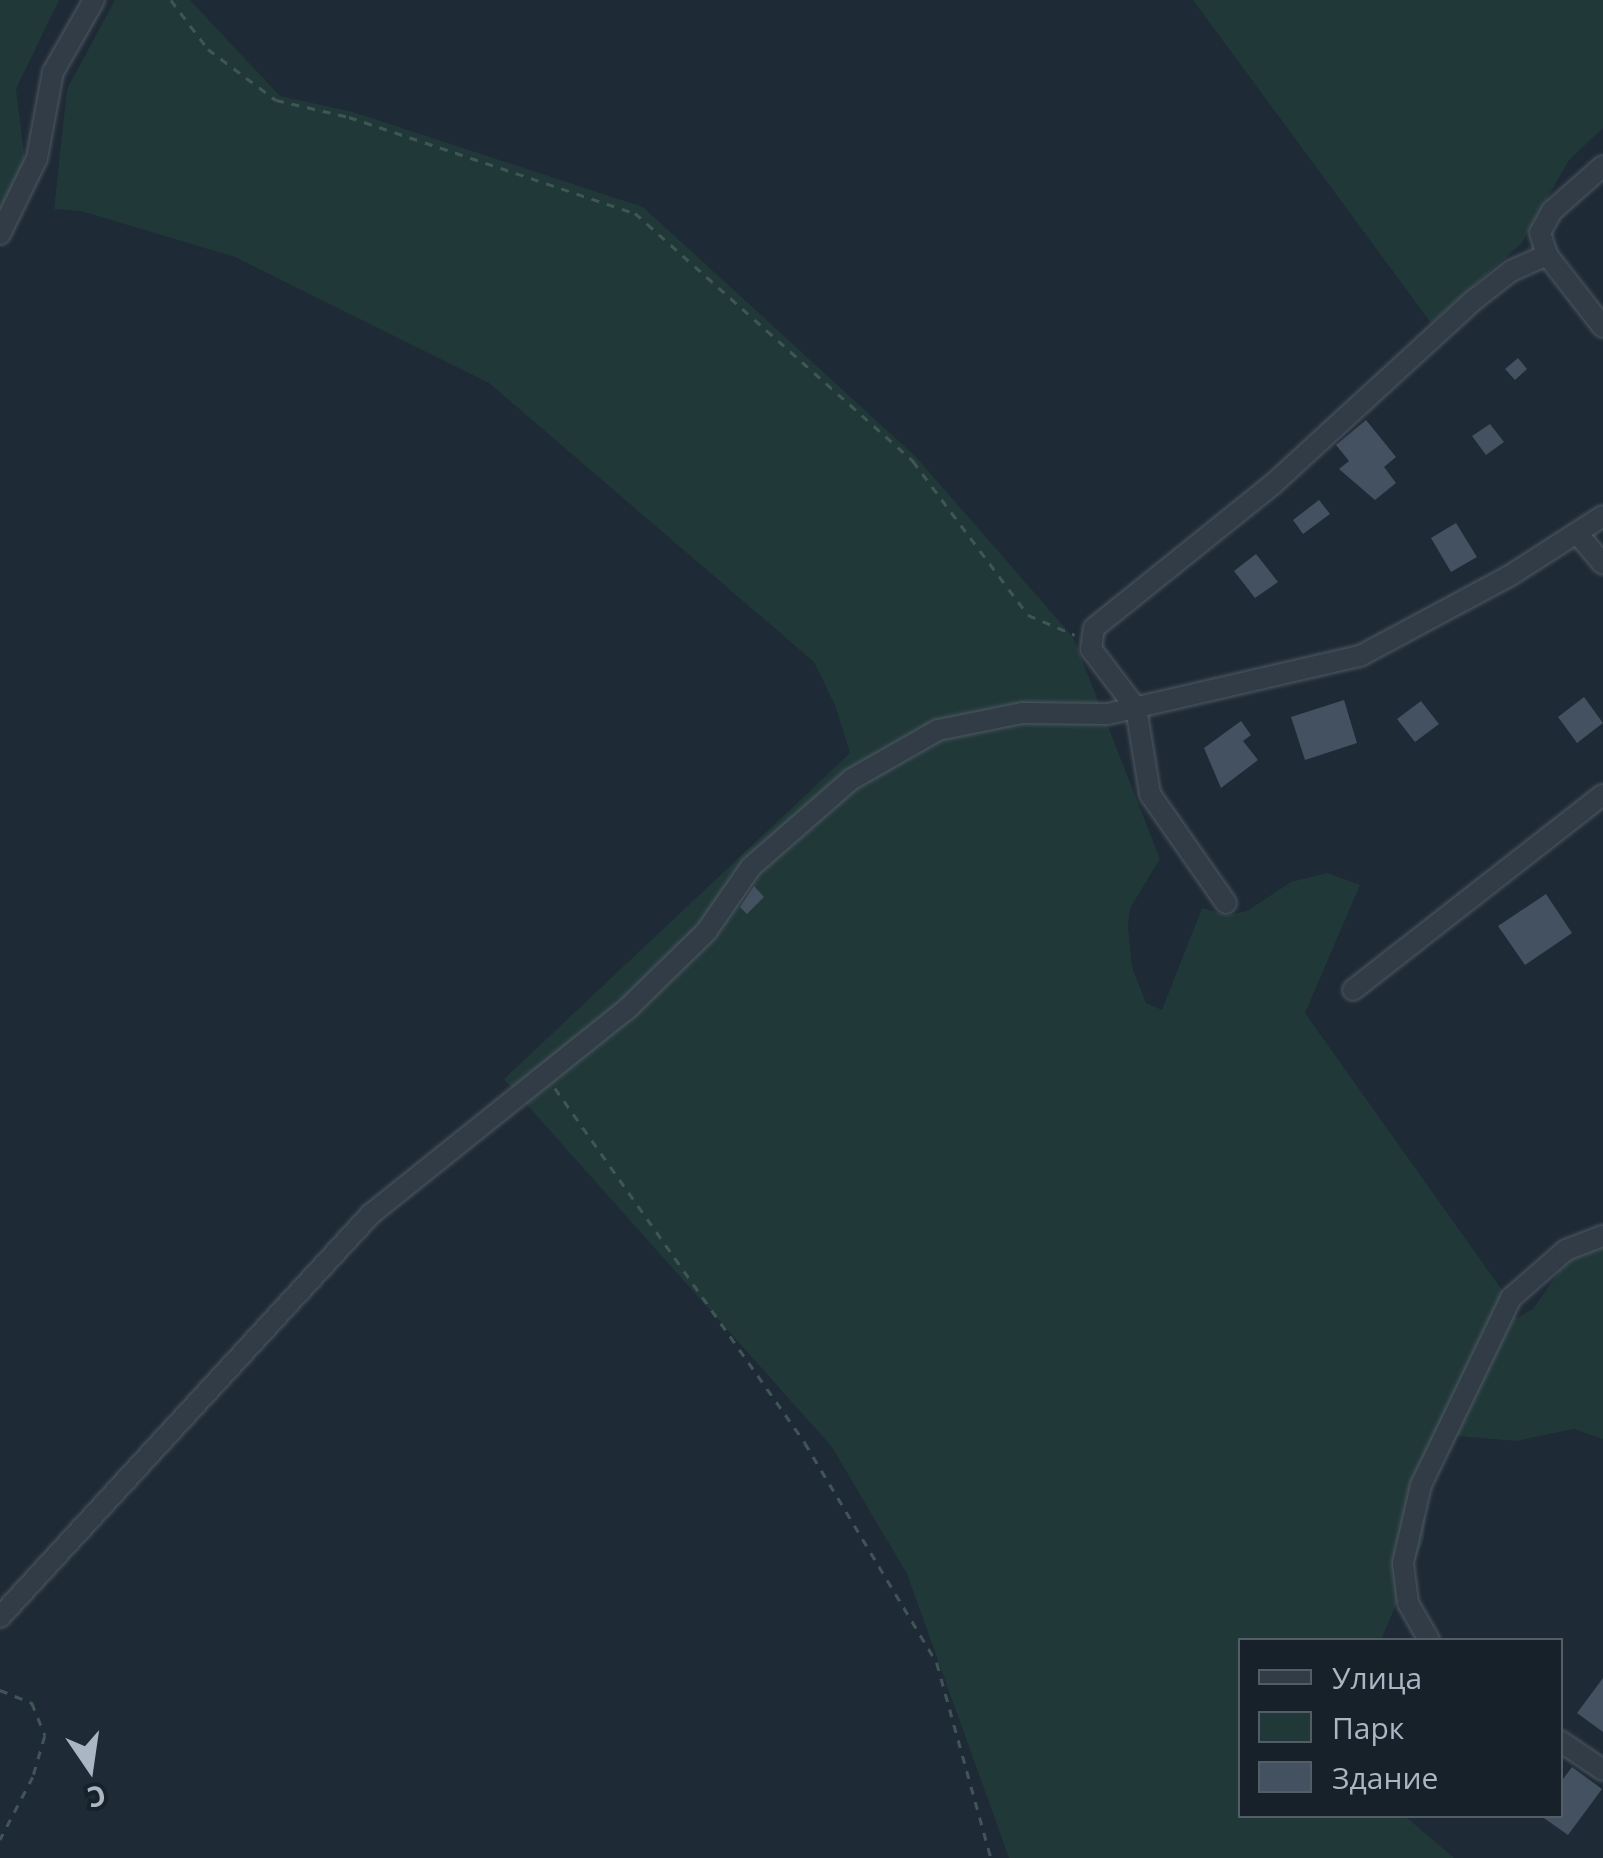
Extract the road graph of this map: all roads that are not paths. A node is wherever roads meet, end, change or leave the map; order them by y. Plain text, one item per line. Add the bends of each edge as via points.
1 (94, 0) edge
2 (1603, 166) edge
3 (0, 234) edge
4 (1547, 255) junction
5 (1603, 327) edge
6 (1603, 516) edge
7 (1576, 533) junction
8 (1603, 564) edge
9 (1136, 708) junction
10 (1603, 795) edge
11 (1226, 902) dead end
12 (1353, 990) dead end
13 (1603, 1236) edge
14 (0, 1617) edge
15 (1428, 1638) edge
16 (1563, 1743) edge
17 (1603, 1770) edge

1 - 3 street via 53,72 36,158
2 - 4 street via 1543,224
4 - 5 street
4 - 9 street via 1511,271 1474,300 1272,484 1094,628 1091,649
6 - 7 street
7 - 8 street
7 - 9 street via 1360,656
9 - 11 street via 1150,794
9 - 14 street via 1022,713 938,730 852,779 751,868 706,932 626,1010 371,1214
10 - 12 street
13 - 15 street via 1566,1250 1511,1298 1421,1486 1403,1563 1408,1603
16 - 17 street

